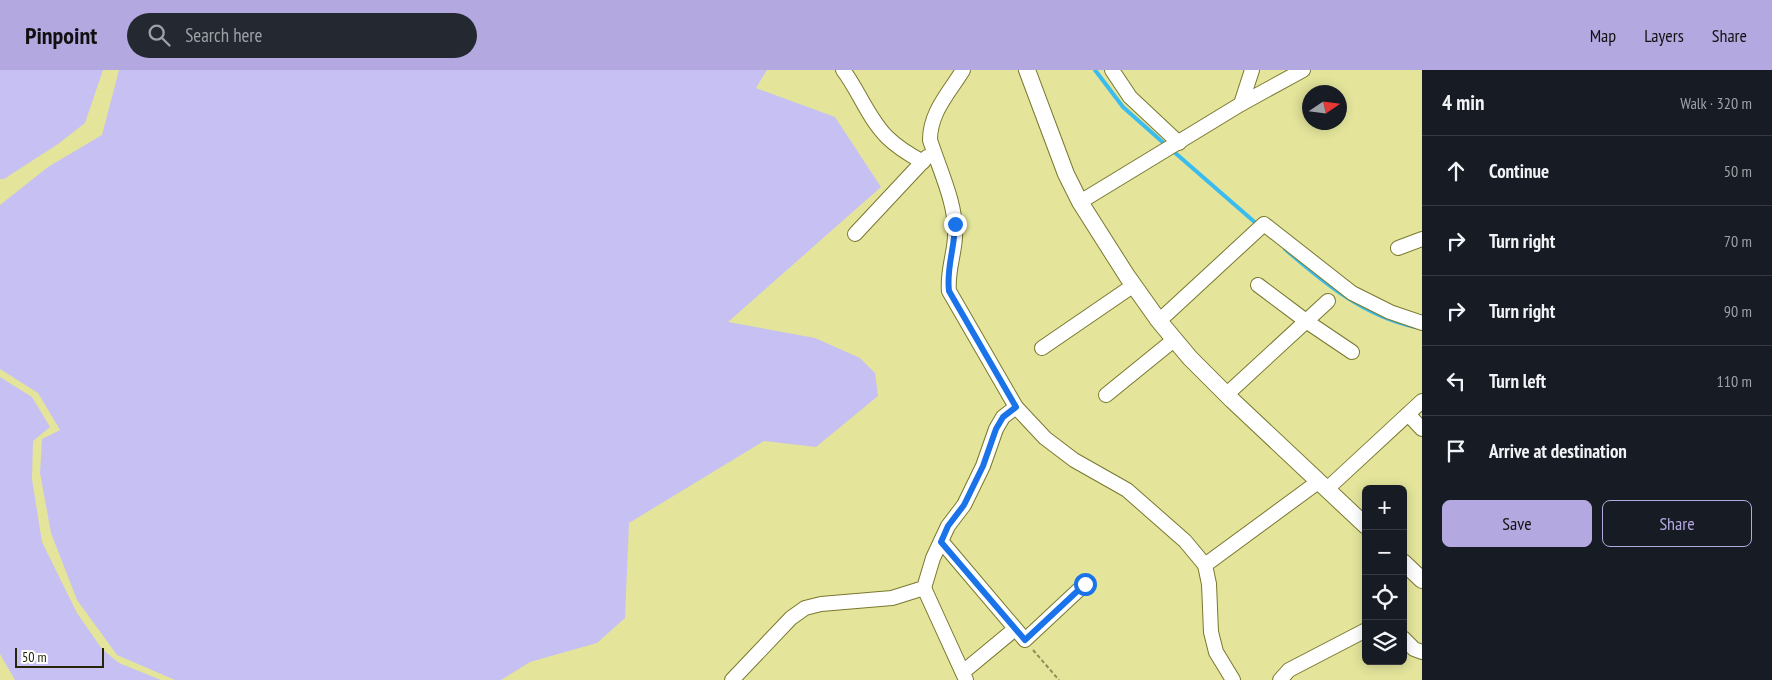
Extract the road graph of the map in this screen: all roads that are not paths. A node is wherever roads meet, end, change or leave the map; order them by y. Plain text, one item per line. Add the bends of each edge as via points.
1 (843, 70) edge
2 (963, 70) edge
3 (1027, 70) edge
4 (1112, 70) edge
5 (1252, 70) edge
6 (1303, 70) edge
7 (1241, 104) junction
8 (1179, 143) junction
9 (933, 151) junction
10 (922, 162) junction
11 (1080, 202) junction
12 (855, 234) dead end
13 (1422, 239) edge
14 (1398, 248) dead end
15 (1134, 285) junction
16 (1258, 285) dead end
17 (1328, 301) dead end
18 (1159, 321) junction
19 (1306, 321) junction
20 (1422, 323) edge
21 (1175, 339) junction
22 (1042, 348) dead end
23 (1352, 352) dead end
24 (1106, 395) dead end
25 (1226, 395) junction
26 (1422, 401) edge
27 (1016, 407) junction
28 (1408, 414) junction
29 (1422, 429) edge
30 (1322, 485) junction
31 (1362, 522) edge
32 (941, 542) junction
33 (1205, 565) junction
34 (1407, 566) edge
35 (1422, 580) edge
36 (1085, 584) dead end
37 (924, 588) junction
38 (1015, 629) junction
39 (1362, 632) edge
40 (1407, 642) edge
41 (1422, 652) edge
42 (964, 676) edge
43 (732, 680) edge
44 (1232, 680) edge
45 (1280, 680) edge

1 - 10 street via 886,136
2 - 9 street via 932,119 930,140
3 - 11 street via 1049,132
4 - 8 street via 1130,97
5 - 7 street
6 - 7 street
7 - 8 street
8 - 11 street
9 - 10 street
9 - 27 street via 955,224 949,291
10 - 12 street
11 - 15 street
13 - 14 street
15 - 18 street
15 - 22 street
16 - 19 street
17 - 19 street
18 - 20 street via 1264,224 1352,293
18 - 21 street
19 - 23 street
19 - 25 street
21 - 24 street
21 - 25 street
25 - 30 street
26 - 28 street
27 - 32 street via 1003,417 996,429 983,466
27 - 33 street via 1052,445 1127,490 1185,541
28 - 29 street
28 - 30 street
30 - 31 street
30 - 33 street
32 - 37 street
32 - 38 street
33 - 44 street via 1211,632 1216,652
34 - 35 street
36 - 38 street via 1025,640
37 - 42 street
37 - 43 street via 892,598 804,608
38 - 42 street
39 - 45 street via 1289,670
40 - 41 street

